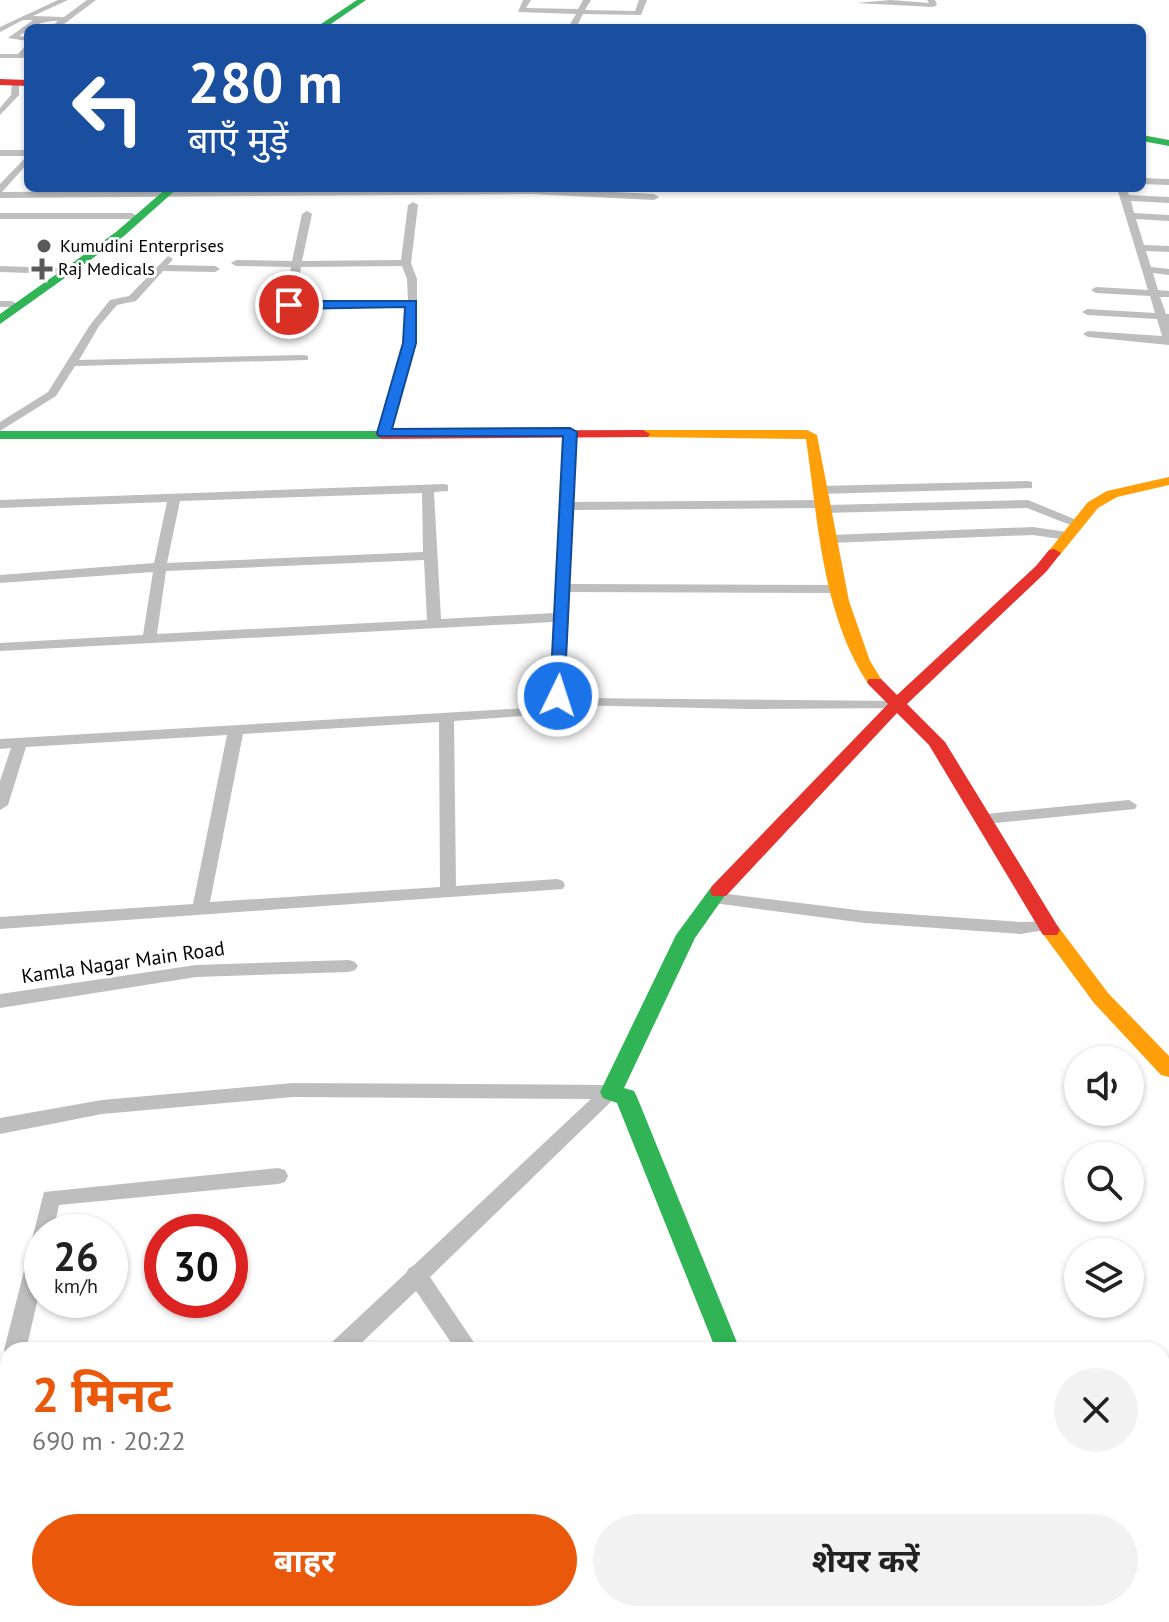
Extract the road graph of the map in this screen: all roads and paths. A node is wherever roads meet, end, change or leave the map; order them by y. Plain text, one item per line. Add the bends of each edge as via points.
1 (64, 0) edge
2 (92, 0) edge
3 (362, 0) edge
4 (369, 0) edge
5 (527, 0) edge
6 (587, 0) edge
7 (643, 0) edge
8 (931, 0) edge
9 (877, 2) edge
10 (896, 2) edge
11 (860, 3) dead end
12 (580, 12) junction
13 (22, 18) junction
14 (39, 19) junction
15 (63, 19) junction
16 (33, 24) edge
17 (57, 24) edge
18 (325, 24) edge
19 (332, 24) edge
20 (574, 24) edge
21 (0, 30) edge
22 (24, 32) edge
23 (0, 37) edge
24 (24, 40) edge
25 (12, 43) junction
26 (24, 52) edge
27 (0, 56) edge
28 (14, 82) edge
29 (4, 102) edge
30 (0, 113) edge
31 (1146, 142) edge
32 (1169, 145) edge
33 (0, 153) edge
34 (24, 155) edge
35 (24, 160) edge
36 (1146, 181) edge
37 (1169, 182) edge
38 (82, 192) edge
39 (164, 192) edge
40 (164, 192) edge
41 (552, 192) edge
42 (0, 193) edge
43 (1124, 193) edge
44 (654, 197) dead end
45 (1169, 200) edge
46 (413, 205) dead end
47 (307, 214) dead end
48 (0, 216) edge
49 (132, 216) junction
50 (1169, 218) edge
51 (1133, 221) junction
52 (1169, 228) edge
53 (1141, 248) junction
54 (1169, 249) edge
55 (80, 260) junction
56 (236, 263) dead end
57 (406, 263) junction
58 (296, 264) junction
59 (0, 269) edge
60 (215, 269) dead end
61 (1149, 270) junction
62 (58, 271) junction
63 (1169, 272) edge
64 (1096, 290) dead end
65 (1156, 293) junction
66 (1169, 294) edge
67 (411, 304) junction
68 (4, 307) edge
69 (1087, 312) dead end
70 (1166, 317) edge
71 (0, 320) edge
72 (1088, 334) dead end
73 (1169, 341) edge
74 (304, 358) dead end
75 (74, 363) junction
76 (0, 427) edge
77 (570, 432) junction
78 (384, 433) junction
79 (0, 435) edge
80 (1169, 482) edge
81 (1028, 485) dead end
82 (428, 488) junction
83 (444, 488) dead end
84 (174, 498) junction
85 (821, 501) junction
86 (0, 504) edge
87 (567, 506) junction
88 (1072, 529) junction
89 (831, 539) junction
90 (430, 556) junction
91 (160, 567) junction
92 (0, 579) edge
93 (562, 588) junction
94 (840, 589) junction
95 (563, 617) junction
96 (434, 624) junction
97 (150, 637) junction
98 (0, 647) edge
99 (897, 704) junction
100 (545, 711) dead end
101 (446, 718) junction
102 (236, 730) junction
103 (20, 743) junction
104 (0, 744) edge
105 (0, 805) edge
106 (1129, 805) dead end
107 (985, 819) junction
108 (557, 885) dead end
109 (448, 892) junction
110 (712, 898) junction
111 (200, 909) junction
112 (0, 923) edge
113 (1046, 925) junction
114 (349, 966) dead end
115 (0, 1001) edge
116 (1169, 1069) edge
117 (611, 1092) junction
118 (0, 1126) edge
119 (278, 1176) dead end
120 (47, 1214) edge
121 (416, 1274) junction
122 (24, 1311) edge
123 (17, 1342) edge
124 (347, 1342) edge
125 (463, 1342) edge
126 (725, 1342) edge

1 - 13 street
2 - 15 street
3 - 18 main road
4 - 19 main road
5 - 12 street via 521,10
6 - 12 street
7 - 12 street via 638,13
8 - 10 street via 933,5
9 - 10 street
9 - 11 street
12 - 20 street
13 - 14 street
13 - 21 street
14 - 15 street
14 - 16 street
15 - 17 street
22 - 25 street
23 - 25 street
24 - 25 street
26 - 27 street
28 - 29 street via 15,95
29 - 30 street
31 - 32 main road
33 - 34 street
35 - 42 street
36 - 37 street
38 - 42 street
39 - 49 main road
40 - 55 main road
41 - 44 street
43 - 45 street
43 - 51 street
46 - 57 street
47 - 58 street
48 - 49 street
49 - 55 main road
50 - 51 street
51 - 52 street
51 - 53 street
53 - 54 street
53 - 61 street
55 - 62 main road
55 - 71 main road
56 - 58 street
57 - 58 street
57 - 67 street
58 - 67 street via 289,307
59 - 62 street
60 - 75 street via 165,264 132,299 114,302
61 - 63 street
61 - 65 street
62 - 68 main road
64 - 65 street
65 - 66 street
65 - 70 street
67 - 78 street via 409,343
69 - 70 street
70 - 73 street
72 - 73 street
74 - 75 street
75 - 76 street via 52,394
77 - 78 main road
77 - 85 main road via 807,434 812,438
77 - 87 street
78 - 79 main road
80 - 88 main road via 1112,494 1093,505
81 - 85 street
82 - 83 street
82 - 84 street
82 - 90 street
84 - 86 street
84 - 91 street
85 - 87 street
85 - 88 street via 1028,504
85 - 89 main road
87 - 93 street
88 - 89 street
88 - 99 main road via 1041,569
89 - 94 main road
90 - 91 street
90 - 96 street
91 - 92 street
91 - 97 street
93 - 94 street
93 - 95 street
94 - 99 main road via 863,668
95 - 96 street
95 - 99 street via 558,696 573,702
96 - 97 street
97 - 98 street
99 - 107 main road via 936,742
99 - 110 main road
100 - 101 street
101 - 102 street
101 - 109 street
102 - 103 street
102 - 111 street
103 - 104 street
103 - 105 street
106 - 107 street
107 - 113 main road
108 - 109 street
109 - 111 street
110 - 113 street via 865,917 1020,928
110 - 117 main road via 686,935
111 - 112 street
113 - 116 main road via 1101,998
114 - 115 street, Kamla Nagar Main Road via 196,971
117 - 118 street via 293,1090 102,1107
117 - 121 street
117 - 126 main road via 626,1097
119 - 120 street via 51,1198
121 - 124 street
121 - 125 street
122 - 123 street

